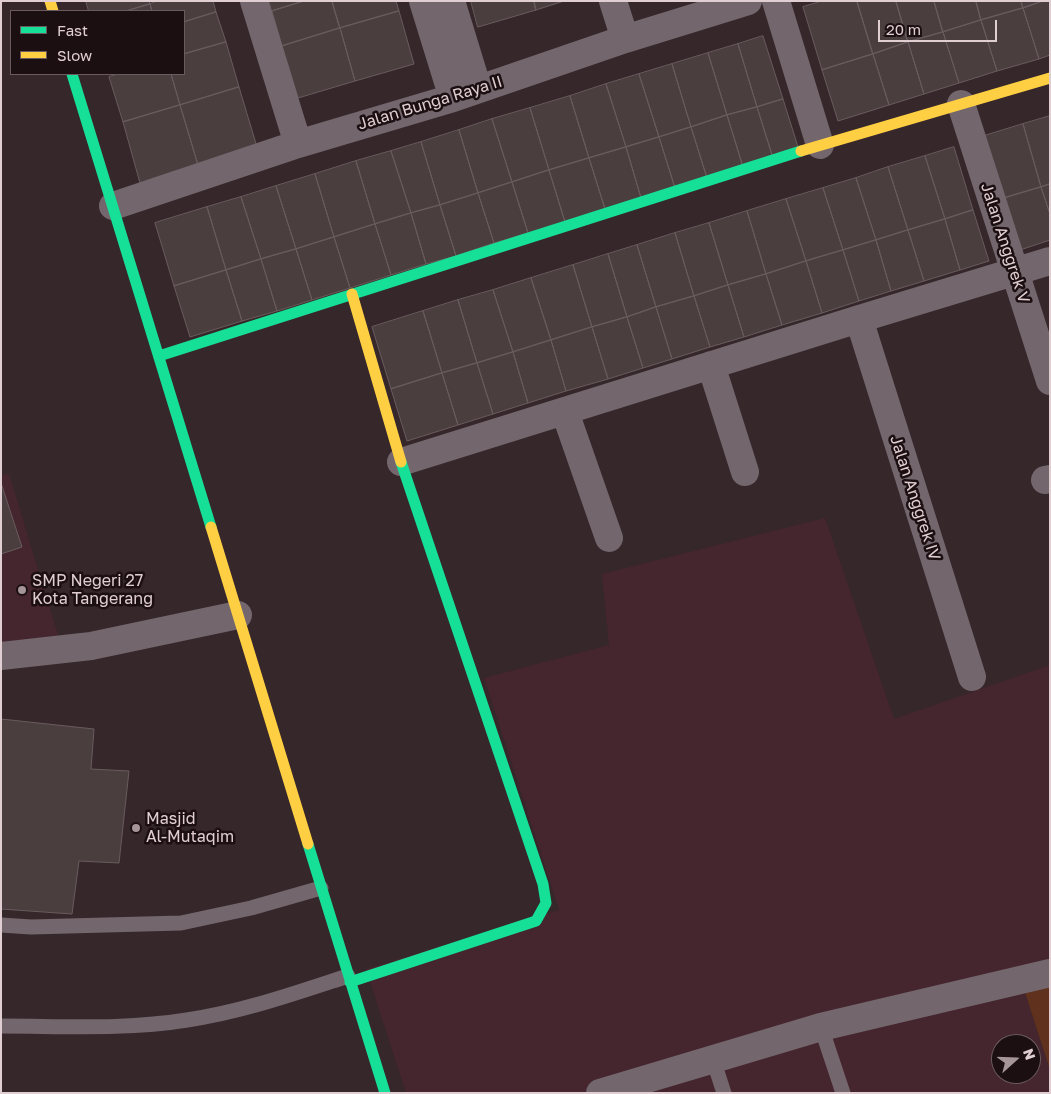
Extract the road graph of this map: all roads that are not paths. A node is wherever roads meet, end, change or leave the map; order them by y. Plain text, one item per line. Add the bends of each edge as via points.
1 (254, 1) edge
2 (423, 1) edge
3 (451, 1) edge
4 (613, 1) edge
5 (748, 1) edge
6 (776, 1) edge
7 (625, 39) junction
8 (72, 75) edge
9 (1050, 78) edge
10 (478, 89) junction
11 (453, 98) junction
12 (961, 104) junction
13 (298, 144) junction
14 (820, 145) junction
15 (113, 206) junction
16 (1050, 262) edge
17 (1013, 272) junction
18 (352, 294) junction
19 (859, 319) junction
20 (159, 356) junction
21 (711, 365) junction
22 (1050, 381) edge
23 (565, 412) junction
24 (401, 462) junction
25 (745, 472) dead end
26 (609, 538) dead end
27 (238, 615) junction
28 (1, 656) edge
29 (972, 677) dead end
30 (321, 888) junction
31 (1, 925) edge
32 (1050, 973) edge
33 (349, 979) junction
34 (1, 1026) edge
35 (821, 1026) junction
36 (713, 1059) junction
37 (385, 1093) edge
38 (600, 1093) edge
39 (724, 1093) edge
40 (843, 1093) edge

1 - 13 street
2 - 11 street
3 - 10 street
4 - 7 street
5 - 7 street, Jalan Bunga Raya II
6 - 14 street
7 - 10 street, Jalan Bunga Raya II
8 - 15 street
9 - 12 street
10 - 11 street, Jalan Bunga Raya II
11 - 13 street, Jalan Bunga Raya II
12 - 14 street
12 - 17 street, Jalan Anggrek V
13 - 15 street, Jalan Bunga Raya II
14 - 18 street
15 - 20 street
16 - 17 street
17 - 19 street
17 - 22 street, Jalan Anggrek V
18 - 20 street
18 - 24 street
19 - 21 street
19 - 29 street, Jalan Anggrek IV
20 - 27 street
21 - 23 street
21 - 25 street
23 - 24 street
23 - 26 street
24 - 33 street via 543,884 546,903 536,921
27 - 28 street via 91,646
27 - 30 street
30 - 31 lane via 181,923
30 - 33 street
32 - 35 street
33 - 34 lane via 187,1020 108,1026
33 - 37 street
35 - 36 street
35 - 40 lane
36 - 38 street
36 - 39 lane

